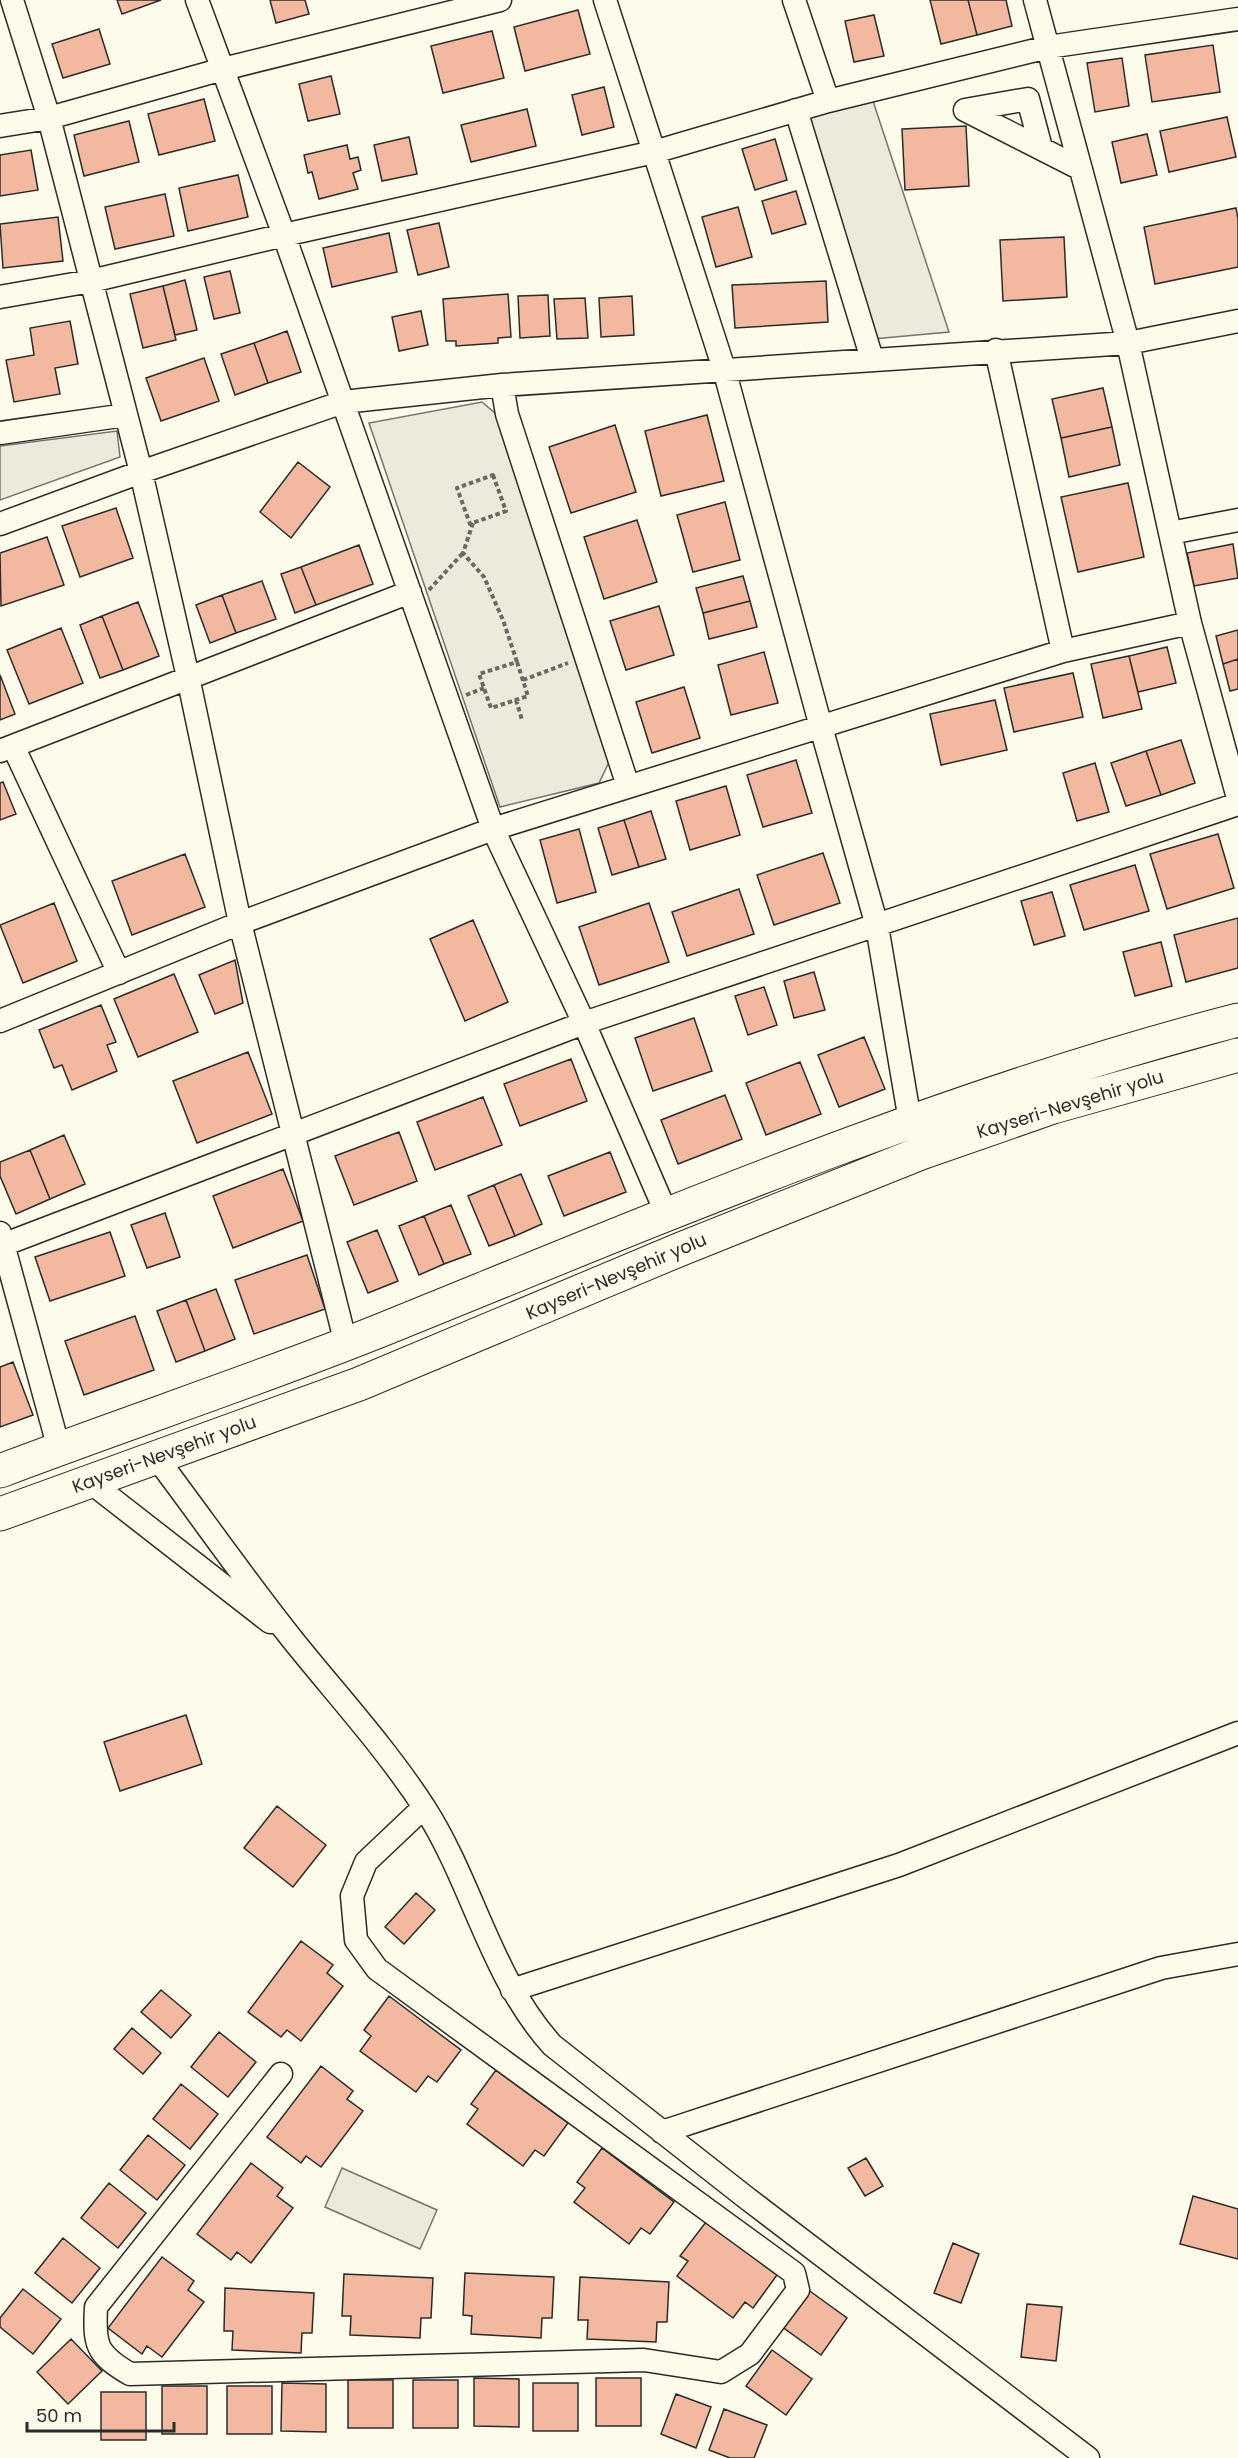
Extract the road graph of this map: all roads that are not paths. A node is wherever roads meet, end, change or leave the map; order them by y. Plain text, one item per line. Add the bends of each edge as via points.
1 (12, 0) edge
2 (198, 0) edge
3 (500, 0) edge
4 (605, 0) edge
5 (794, 0) edge
6 (1035, 0) edge
7 (1238, 19) edge
8 (1048, 47) junction
9 (223, 69) junction
10 (828, 101) junction
11 (796, 110) junction
12 (49, 118) junction
13 (0, 126) edge
14 (1041, 148) dead end
15 (654, 152) junction
16 (1081, 169) junction
17 (284, 235) junction
18 (91, 281) junction
19 (0, 297) edge
20 (1238, 321) edge
21 (1128, 343) junction
22 (996, 350) junction
23 (872, 359) junction
24 (724, 369) junction
25 (502, 384) junction
26 (343, 402) junction
27 (126, 415) junction
28 (0, 433) edge
29 (141, 472) junction
30 (1238, 520) edge
31 (0, 524) edge
32 (1170, 533) junction
33 (412, 598) junction
34 (1190, 623) junction
35 (1064, 651) junction
36 (188, 677) junction
37 (821, 727) junction
38 (6, 749) edge
39 (628, 786) junction
40 (1238, 798) edge
41 (1238, 804) edge
42 (493, 829) junction
43 (240, 923) junction
44 (877, 926) junction
45 (119, 973) junction
46 (1238, 1020) edge
47 (0, 1021) edge
48 (584, 1023) junction
49 (1238, 1055) edge
50 (910, 1121) junction
51 (294, 1135) junction
52 (667, 1215) junction
53 (2, 1241) edge
54 (346, 1344) junction
55 (59, 1449) junction
56 (156, 1457) junction
57 (0, 1471) edge
58 (89, 1482) junction
59 (0, 1514) edge
60 (292, 1639) junction
61 (1238, 1733) edge
62 (424, 1807) junction
63 (1238, 1954) edge
64 (512, 1990) junction
65 (281, 2074) dead end
66 (662, 2132) junction
67 (1088, 2458) edge

1 - 12 street
2 - 9 street
3 - 9 street
4 - 15 street
5 - 10 street
6 - 8 street
7 - 8 street
8 - 10 street
8 - 16 street
9 - 12 street
9 - 17 street
10 - 11 street
11 - 15 street
11 - 23 street
12 - 13 street
12 - 18 street
14 - 16 street
15 - 17 street
15 - 24 street
16 - 21 street
17 - 18 street
17 - 26 street
18 - 19 street
18 - 27 street
20 - 21 street
21 - 22 street
21 - 32 street
22 - 23 street
22 - 35 street
23 - 24 street
24 - 25 street
24 - 37 street
25 - 26 street
25 - 39 street via 507,414
26 - 29 street
26 - 33 street
27 - 28 street
27 - 29 street
29 - 31 street
29 - 36 street
30 - 32 street
32 - 34 street
33 - 36 street
33 - 42 street
34 - 35 street
34 - 40 street
35 - 37 street
36 - 38 street
36 - 43 street
37 - 39 street
37 - 44 street
38 - 45 street
39 - 42 street
41 - 44 street
42 - 43 street
42 - 48 street
43 - 45 street
43 - 51 street
44 - 48 street
44 - 50 street
45 - 47 street
46 - 50 highway, Kayseri-Nevşehir yolu via 1157,1040
48 - 51 street
48 - 52 street
49 - 56 highway, Kayseri-Nevşehir yolu via 1053,1107 921,1153 359,1384
50 - 52 highway, Kayseri-Nevşehir yolu
51 - 53 street
51 - 54 street
52 - 54 highway, Kayseri-Nevşehir yolu
53 - 55 street
54 - 55 highway, Kayseri-Nevşehir yolu
55 - 57 highway, Kayseri-Nevşehir yolu
56 - 58 highway, Kayseri-Nevşehir yolu
56 - 60 street
58 - 59 highway, Kayseri-Nevşehir yolu
58 - 60 street
60 - 62 street
61 - 64 street via 899,1865
62 - 64 street via 466,1886 491,1950
62 - 65 street via 366,1862 351,1896 356,1940 377,1969 794,2273 798,2290 750,2354 721,2372 644,2360 130,2374 110,2362 95,2339 96,2307
63 - 66 street via 1161,1968
64 - 66 street via 532,2023 552,2045
66 - 67 street

